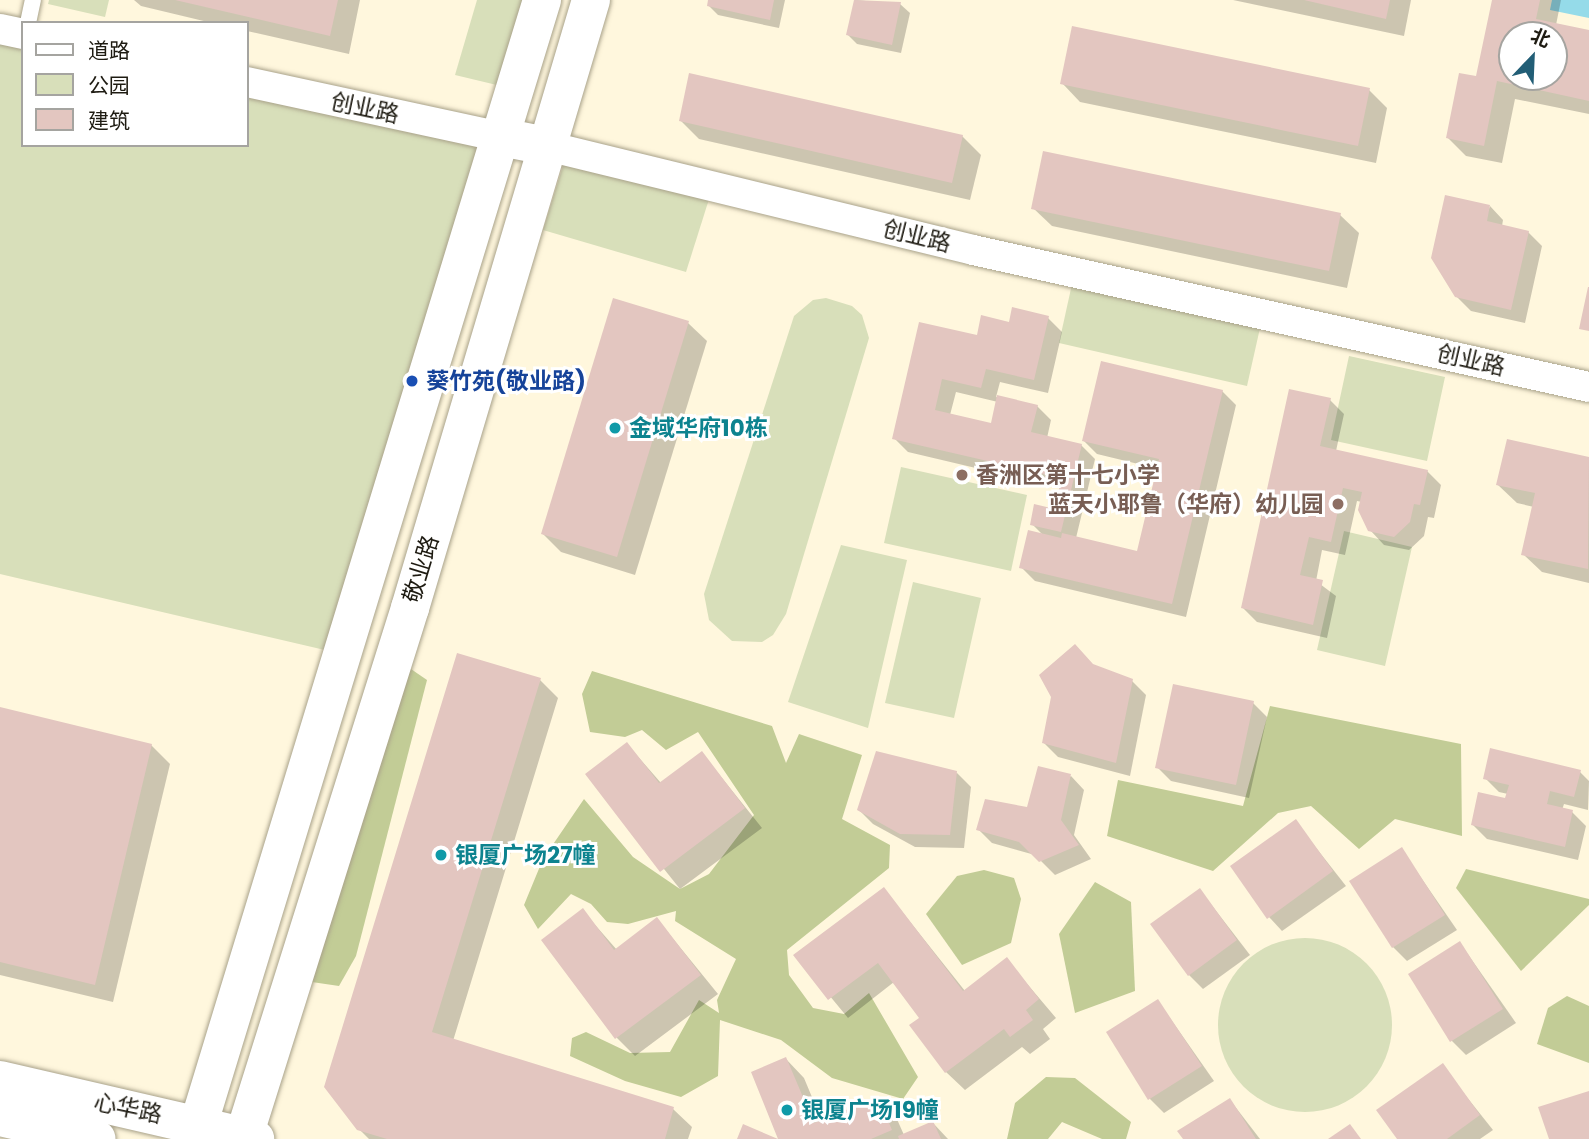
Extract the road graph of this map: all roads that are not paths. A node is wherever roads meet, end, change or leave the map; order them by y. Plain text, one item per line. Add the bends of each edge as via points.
1 (33, 0) edge
2 (542, 0) edge
3 (591, 0) edge
4 (28, 21) edge
5 (0, 29) edge
6 (21, 34) edge
7 (248, 82) edge
8 (501, 137) junction
9 (547, 146) junction
10 (1589, 387) edge
11 (0, 1080) edge
12 (0, 1117) edge
13 (197, 1131) edge
14 (247, 1138) edge
15 (97, 1139) edge

1 - 4 lane
2 - 8 main road
3 - 9 main road, 敬业路
5 - 6 street
7 - 8 street, 创业路
8 - 9 main road, 创业路
8 - 13 main road
9 - 10 street, 创业路 via 972,250
9 - 14 main road, 敬业路
11 - 13 main road, 心华路
12 - 15 main road, 心华路
13 - 14 main road, 心华路

